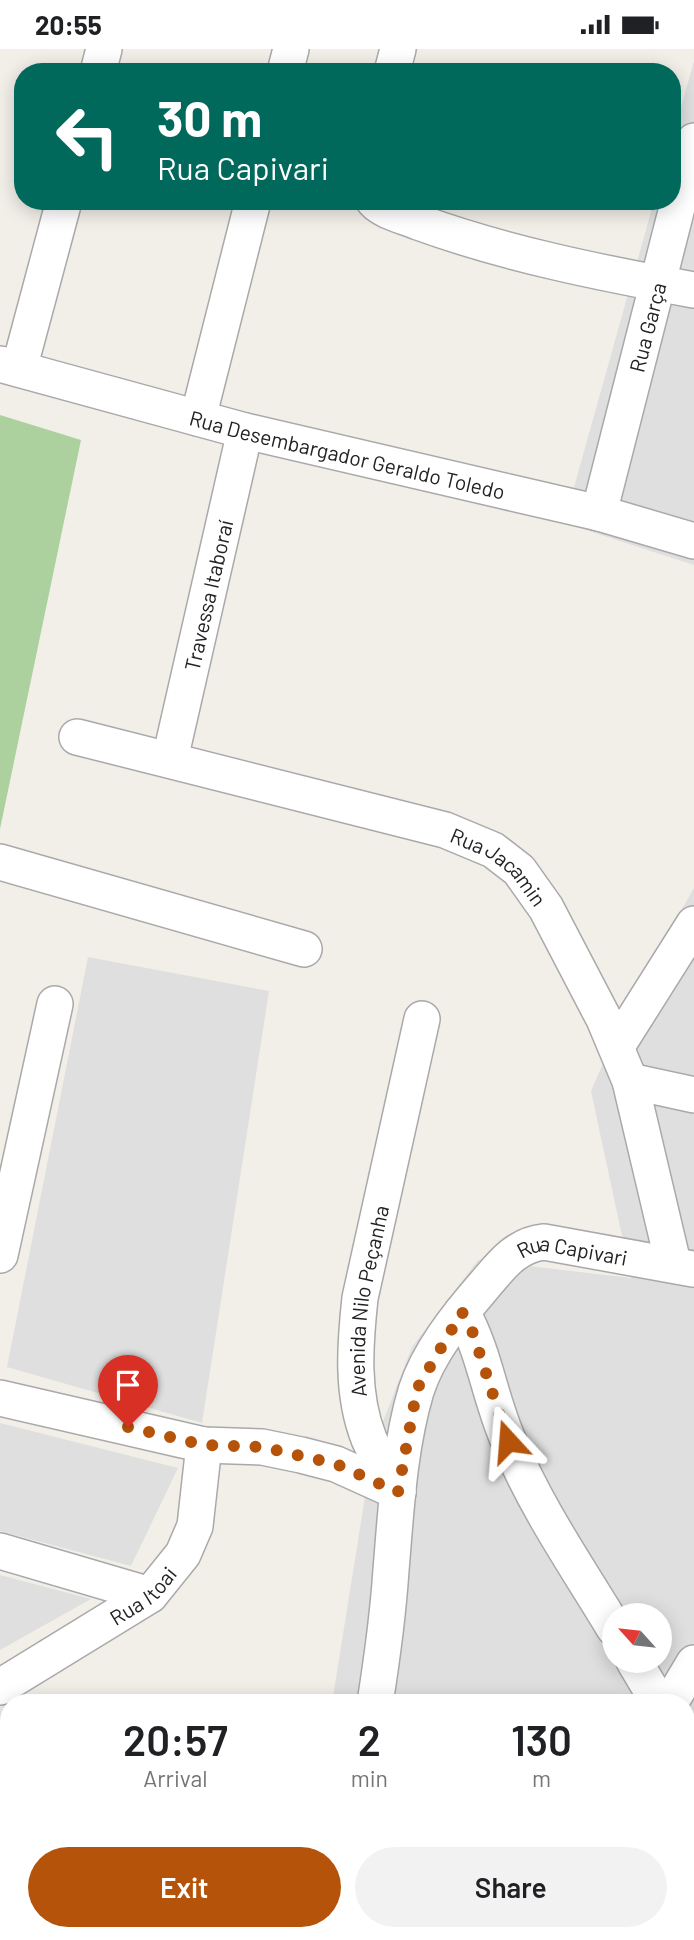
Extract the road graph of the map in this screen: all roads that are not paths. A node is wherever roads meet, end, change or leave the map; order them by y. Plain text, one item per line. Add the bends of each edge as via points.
1 (694, 141) edge
2 (681, 191) edge
3 (61, 210) edge
4 (251, 210) edge
5 (388, 210) edge
6 (676, 210) edge
7 (657, 283) junction
8 (694, 290) edge
9 (10, 367) edge
10 (198, 418) junction
11 (245, 431) junction
12 (599, 513) junction
13 (694, 541) edge
14 (77, 737) dead end
15 (170, 759) junction
16 (0, 862) edge
17 (694, 924) edge
18 (304, 949) dead end
19 (55, 1004) dead end
20 (422, 1019) dead end
21 (617, 1046) junction
22 (630, 1081) junction
23 (694, 1095) edge
24 (0, 1255) edge
25 (683, 1266) edge
26 (462, 1312) junction
27 (0, 1398) edge
28 (204, 1445) junction
29 (398, 1492) junction
30 (0, 1551) edge
31 (150, 1595) junction
32 (602, 1608) edge
33 (694, 1663) edge
34 (641, 1673) edge
35 (0, 1687) edge
36 (376, 1694) edge
37 (654, 1694) edge
38 (675, 1694) edge

1 - 2 street, Rua Garça
3 - 9 street
4 - 10 street
5 - 7 street via 518,252
6 - 7 street, Rua Garça
7 - 8 street
7 - 12 street, Rua Garça
9 - 10 street, Rua Desembargador Geraldo Toledo
10 - 11 street, Rua Desembargador Geraldo Toledo
11 - 12 street, Rua Desembargador Geraldo Toledo
11 - 15 street, Travessa Itaboraí
12 - 13 street, Rua Desembargador Geraldo Toledo
14 - 15 street, Rua Jacamin
15 - 21 street, Rua Jacamin via 444,830 493,850 519,870 547,908
16 - 18 street
17 - 21 street
19 - 24 street
20 - 29 street, Avenida Nilo Peçanha via 360,1298 355,1344 358,1397 369,1438
21 - 22 street, Rua Jacamin
22 - 23 street
22 - 25 street, Rua Jacamin
25 - 26 street, Rua Capivari via 533,1243 507,1259
26 - 29 street, Rua Capivari via 417,1389
26 - 32 street via 526,1481
27 - 28 street
28 - 29 street via 262,1447 336,1464
28 - 31 street, Rua Itoai via 195,1526 183,1554
29 - 36 street
30 - 31 street
31 - 35 street, Rua Itoai
33 - 38 street
34 - 37 street

